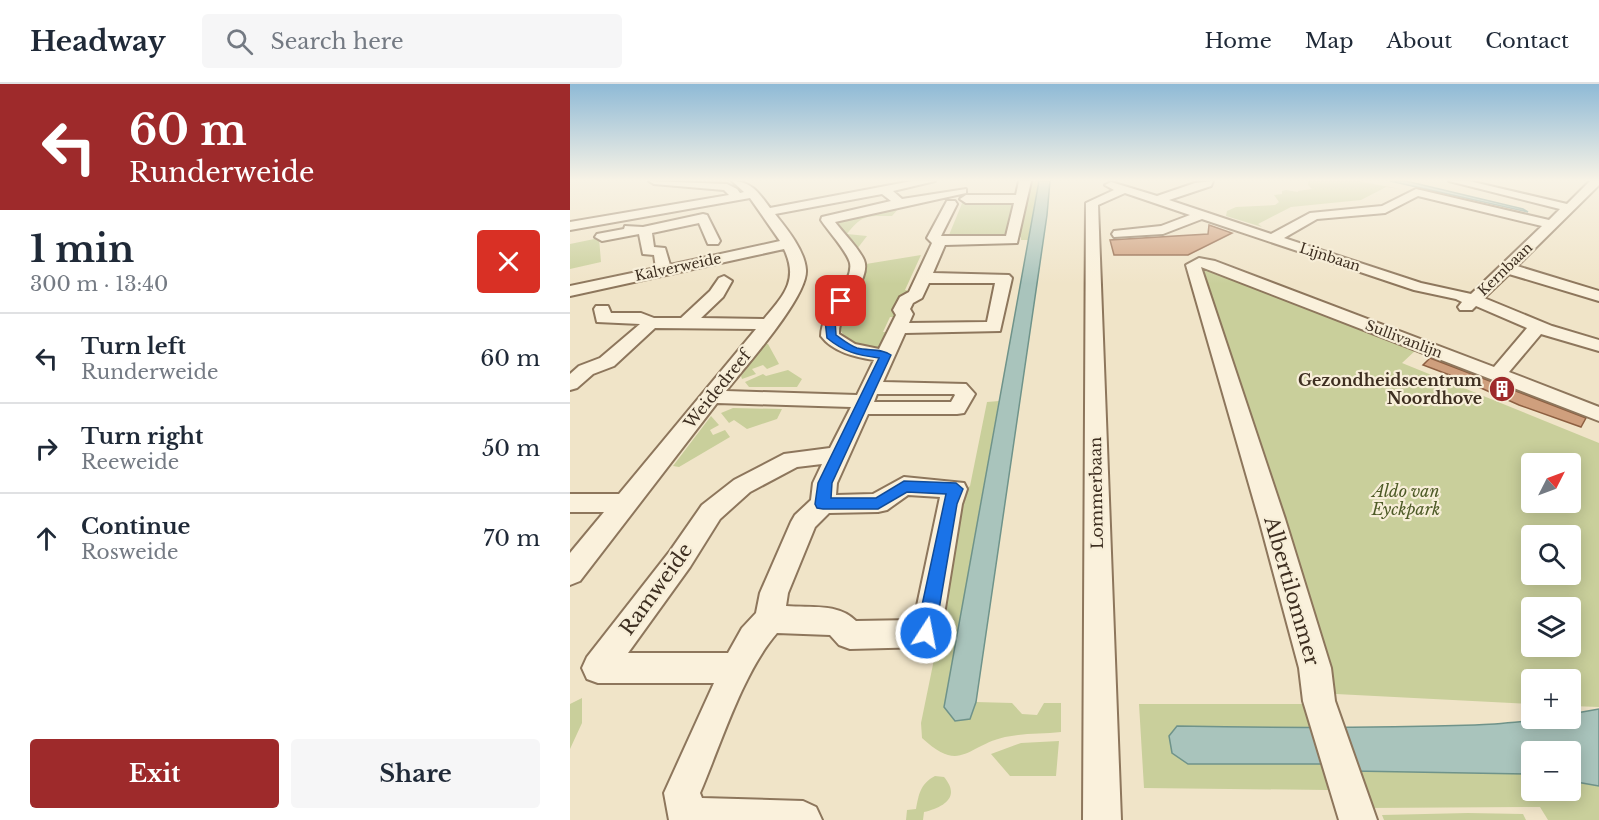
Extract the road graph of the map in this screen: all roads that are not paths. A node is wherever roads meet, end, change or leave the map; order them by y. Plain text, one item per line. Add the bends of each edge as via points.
1 (632, 215) edge
2 (770, 215) edge
3 (847, 215) edge
4 (945, 215) edge
5 (1017, 215) edge
6 (1092, 215) edge
7 (1202, 215) edge
8 (1203, 215) edge
9 (1321, 215) edge
10 (1544, 215) edge
11 (1551, 215) edge
12 (1562, 215) edge
13 (628, 216) junction
14 (1559, 218) junction
15 (570, 226) edge
16 (642, 231) junction
17 (1119, 234) dead end
18 (602, 237) dead end
19 (1273, 238) junction
20 (713, 241) dead end
21 (940, 241) junction
22 (787, 244) junction
23 (1210, 264) joint
24 (1506, 268) junction
25 (664, 270) junction
26 (923, 278) junction
27 (724, 281) dead end
28 (570, 291) edge
29 (1599, 296) edge
30 (1470, 304) junction
31 (602, 309) dead end
32 (651, 323) junction
33 (686, 323) junction
34 (769, 324) junction
35 (1533, 325) junction
36 (899, 328) junction
37 (1599, 346) edge
38 (885, 355) junction
39 (1497, 375) junction
40 (570, 384) edge
41 (709, 397) junction
42 (865, 399) junction
43 (1599, 414) edge
44 (837, 455) junction
45 (570, 503) edge
46 (624, 503) junction
47 (823, 504) junction
48 (570, 573) edge
49 (770, 619) junction
50 (737, 668) junction
51 (686, 819) edge
52 (803, 820) edge
53 (1102, 820) edge
54 (1358, 820) edge

1 - 13 street
2 - 22 street, Weidedreef
3 - 38 street via 827,220 859,267 830,320 830,336 857,352
4 - 21 street via 934,238
5 - 21 street via 1012,240
6 - 53 street, Lommerbaan
7 - 17 street via 1163,230
8 - 19 street, Lijnbaan
9 - 19 street
10 - 14 street
11 - 14 street
12 - 14 street, Kernbaan
13 - 15 street
13 - 16 street via 629,228
14 - 24 street, Kernbaan
16 - 18 street
16 - 20 street via 703,218
16 - 25 street via 648,251 660,251
19 - 30 street, Lijnbaan
21 - 26 street
22 - 25 street, Kalverweide
22 - 34 street, Weidedreef via 798,261 798,277 788,300
23 - 39 street, Sullivanlijn
23 - 54 street, Albertilommer via 1192,265 1315,668 1325,722
24 - 29 street
24 - 30 street, Kernbaan
25 - 28 street, Kalverweide
26 - 36 street via 916,295 906,300 901,310 905,314
26 - 36 street via 1004,278 994,327
27 - 33 street via 717,294
30 - 35 street, Lijnbaan via 1488,315
31 - 32 street via 603,318 641,318
32 - 33 street
32 - 40 street via 607,362 586,370
33 - 34 street
34 - 41 street, Weidedreef
35 - 37 street, Lijnbaan
35 - 39 street
36 - 38 street
38 - 42 street
39 - 43 street, Sullivanlijn
41 - 42 street
41 - 46 street, Weidedreef
42 - 44 street
44 - 47 street via 825,483
44 - 50 street, Ramweide via 792,460 742,486 711,512 598,668
45 - 46 street
46 - 48 street, Weidedreef
47 - 49 street via 804,522 774,593
47 - 49 street via 878,503 904,486 956,489 926,633 850,635 837,622
49 - 50 street
50 - 51 street via 682,793
51 - 52 street

